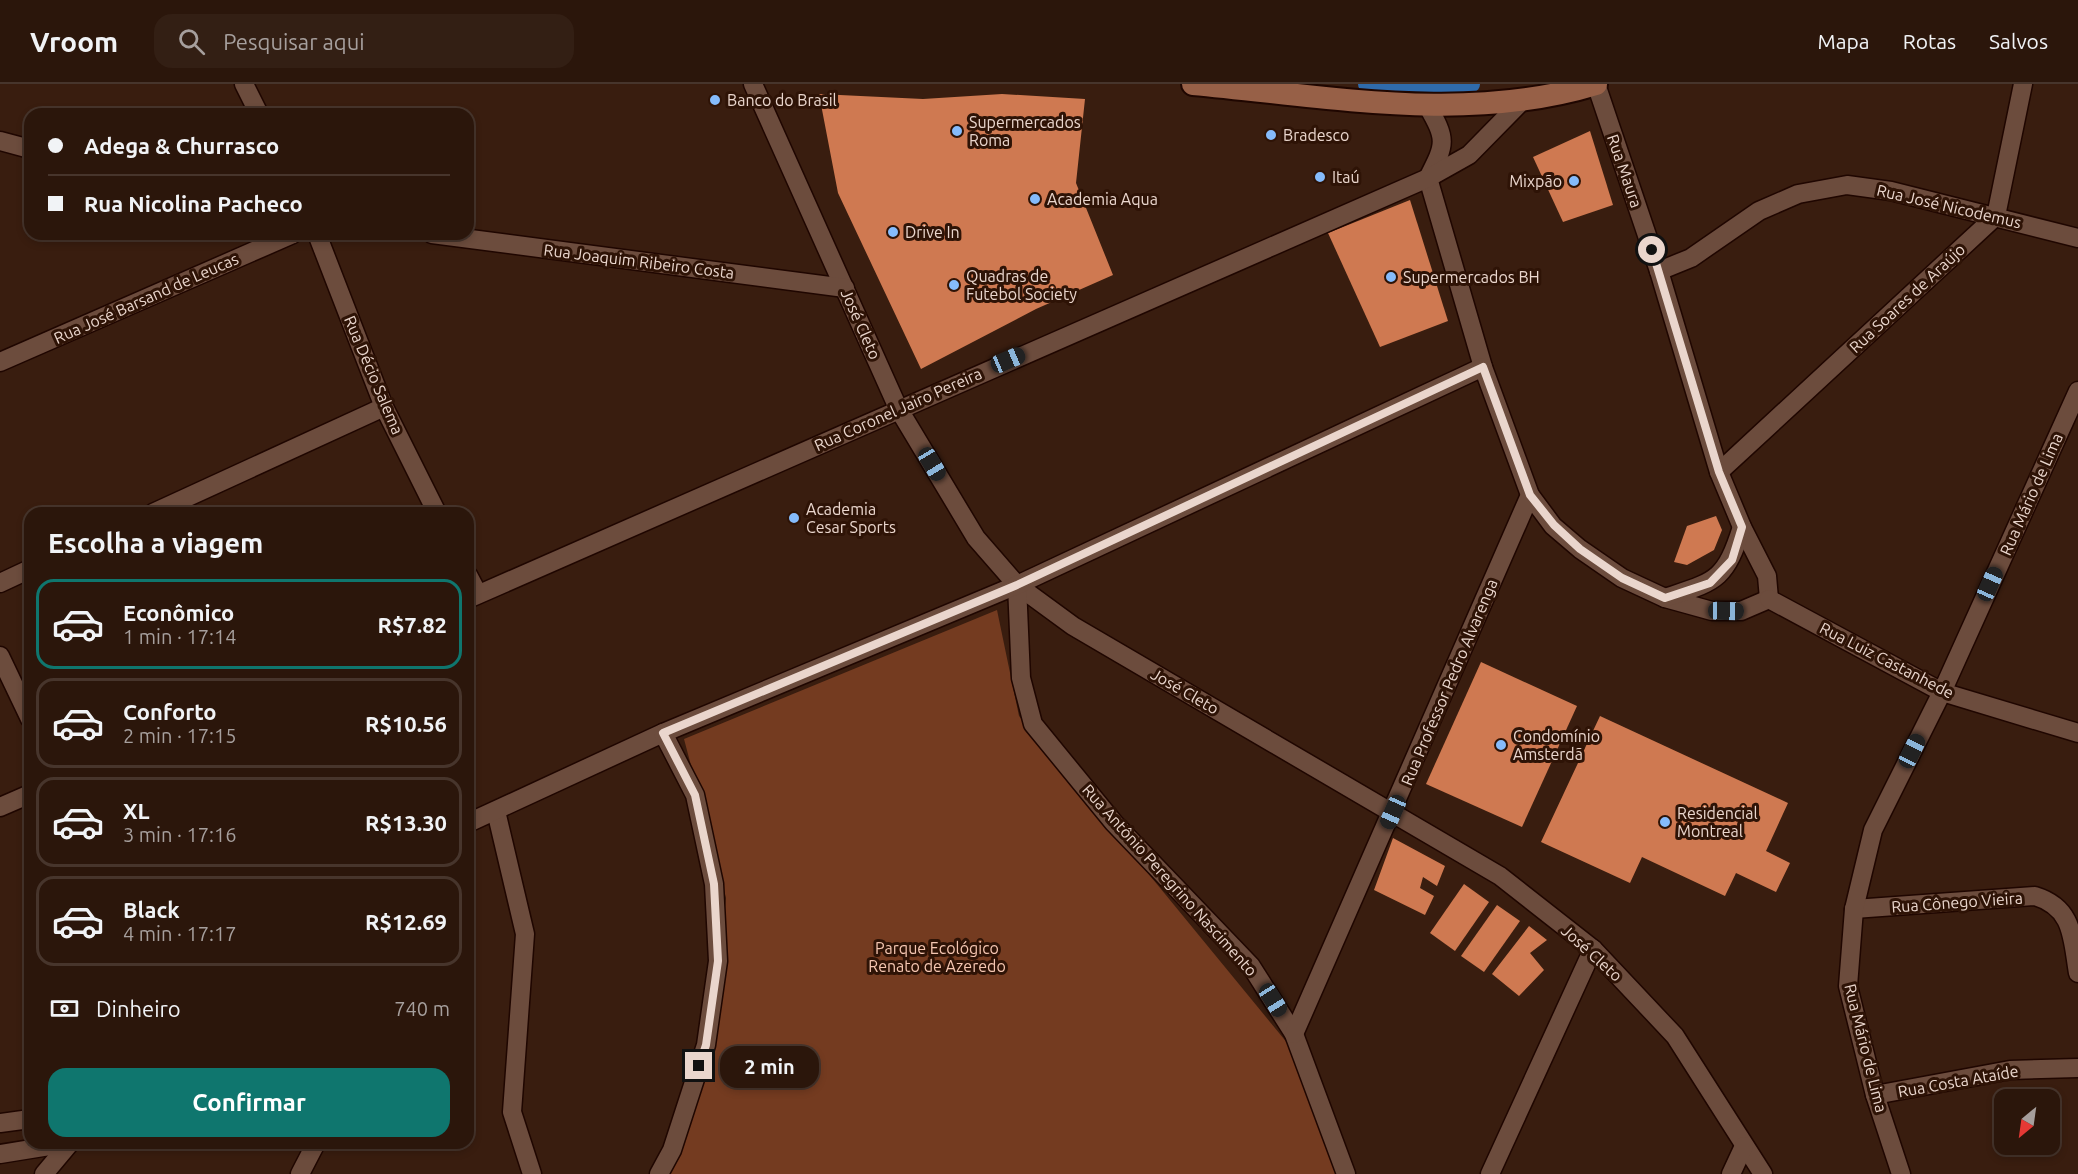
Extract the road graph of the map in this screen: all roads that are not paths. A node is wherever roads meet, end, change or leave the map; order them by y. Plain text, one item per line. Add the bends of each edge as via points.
1 (244, 84) edge
2 (753, 84) edge
3 (1194, 84) edge
4 (1596, 84) edge
5 (2023, 84) edge
6 (1522, 101) junction
7 (1427, 105) junction
8 (256, 108) edge
9 (0, 141) edge
10 (24, 147) edge
11 (1428, 178) junction
12 (1996, 216) junction
13 (2078, 238) edge
14 (474, 239) edge
15 (279, 240) edge
16 (319, 240) edge
17 (1659, 271) junction
18 (845, 288) junction
19 (0, 362) edge
20 (1483, 367) junction
21 (2078, 391) edge
22 (384, 407) junction
23 (898, 408) junction
24 (1719, 472) junction
25 (1530, 495) junction
26 (166, 507) edge
27 (434, 507) edge
28 (1742, 527) junction
29 (24, 572) edge
30 (0, 583) edge
31 (1017, 585) junction
32 (474, 596) edge
33 (1665, 598) junction
34 (1769, 599) junction
35 (0, 656) edge
36 (1942, 692) junction
37 (24, 706) edge
38 (663, 733) junction
39 (2078, 733) edge
40 (24, 797) edge
41 (0, 807) edge
42 (496, 811) junction
43 (1393, 812) junction
44 (474, 820) edge
45 (1854, 909) junction
46 (1593, 950) junction
47 (2078, 974) edge
48 (1294, 1034) junction
49 (2078, 1068) edge
50 (1875, 1095) junction
51 (24, 1120) edge
52 (0, 1124) edge
53 (1744, 1146) junction
54 (31, 1149) edge
55 (64, 1149) edge
56 (313, 1149) edge
57 (0, 1154) edge
58 (44, 1174) edge
59 (300, 1174) edge
60 (532, 1174) edge
61 (659, 1174) edge
62 (1346, 1174) edge
63 (1490, 1174) edge
64 (1731, 1174) edge
65 (1763, 1174) edge
66 (1901, 1174) edge

1 - 8 street
2 - 18 street, José Cleto
3 - 7 main road
4 - 6 main road
4 - 17 street, Rua Maura
5 - 12 street
6 - 7 main road
6 - 11 street, Rua Coronel Jairo Pereira via 1469,155
7 - 11 street via 1441,130 1442,151
9 - 10 street
11 - 20 street
11 - 23 street, Rua Coronel Jairo Pereira
12 - 13 street, Rua José Nicodemus
12 - 17 street, Rua José Nicodemus via 1891,190 1847,185 1798,194 1759,211 1691,258
12 - 24 street, Rua Soares de Araújo
14 - 18 street, Rua Joaquim Ribeiro Costa
15 - 19 street, Rua José Barsand de Leucas
16 - 22 street, Rua Décio Salema
17 - 24 street, Rua Maura
18 - 23 street, José Cleto
20 - 25 street
20 - 31 street
21 - 36 street, Rua Mário de Lima
22 - 26 street
22 - 27 street, Rua Décio Salema
23 - 31 street, José Cleto via 976,538
23 - 32 street, Rua Coronel Jairo Pereira
24 - 28 street, Rua Maura
25 - 33 street via 1580,549 1622,578
25 - 43 street, Rua Professor Pedro Alvarenga
28 - 33 street via 1732,560 1710,583
28 - 34 street via 1767,576
29 - 30 street
31 - 38 street
31 - 43 street, José Cleto via 1073,626
31 - 48 street, Rua Antônio Peregrino Nascimento via 1022,678 1033,724 1114,823 1251,966
33 - 34 street via 1712,611 1741,611
34 - 36 street, Rua Luiz Castanhede
35 - 37 street
36 - 39 street, Rua Luiz Castanhede
36 - 45 street, Rua Mário de Lima via 1873,830
38 - 42 street
38 - 61 street via 695,795 714,884 718,961 706,1045 672,1150
40 - 41 street
42 - 44 street
42 - 60 street via 525,934 512,1112
43 - 46 street, José Cleto via 1500,876
43 - 48 street, Rua Professor Pedro Alvarenga
45 - 47 street, Rua Cônego Vieira via 2035,896 2050,901 2070,926
45 - 50 street, Rua Mário de Lima via 1848,986
46 - 53 street, José Cleto via 1675,1035
46 - 63 street
48 - 62 street, Rua Antônio Peregrino Nascimento
49 - 50 street, Rua Costa Ataíde via 2010,1070
50 - 66 street, Rua Mário de Lima
51 - 52 street
53 - 64 street
53 - 65 street, José Cleto
54 - 57 street
55 - 58 street
56 - 59 street

